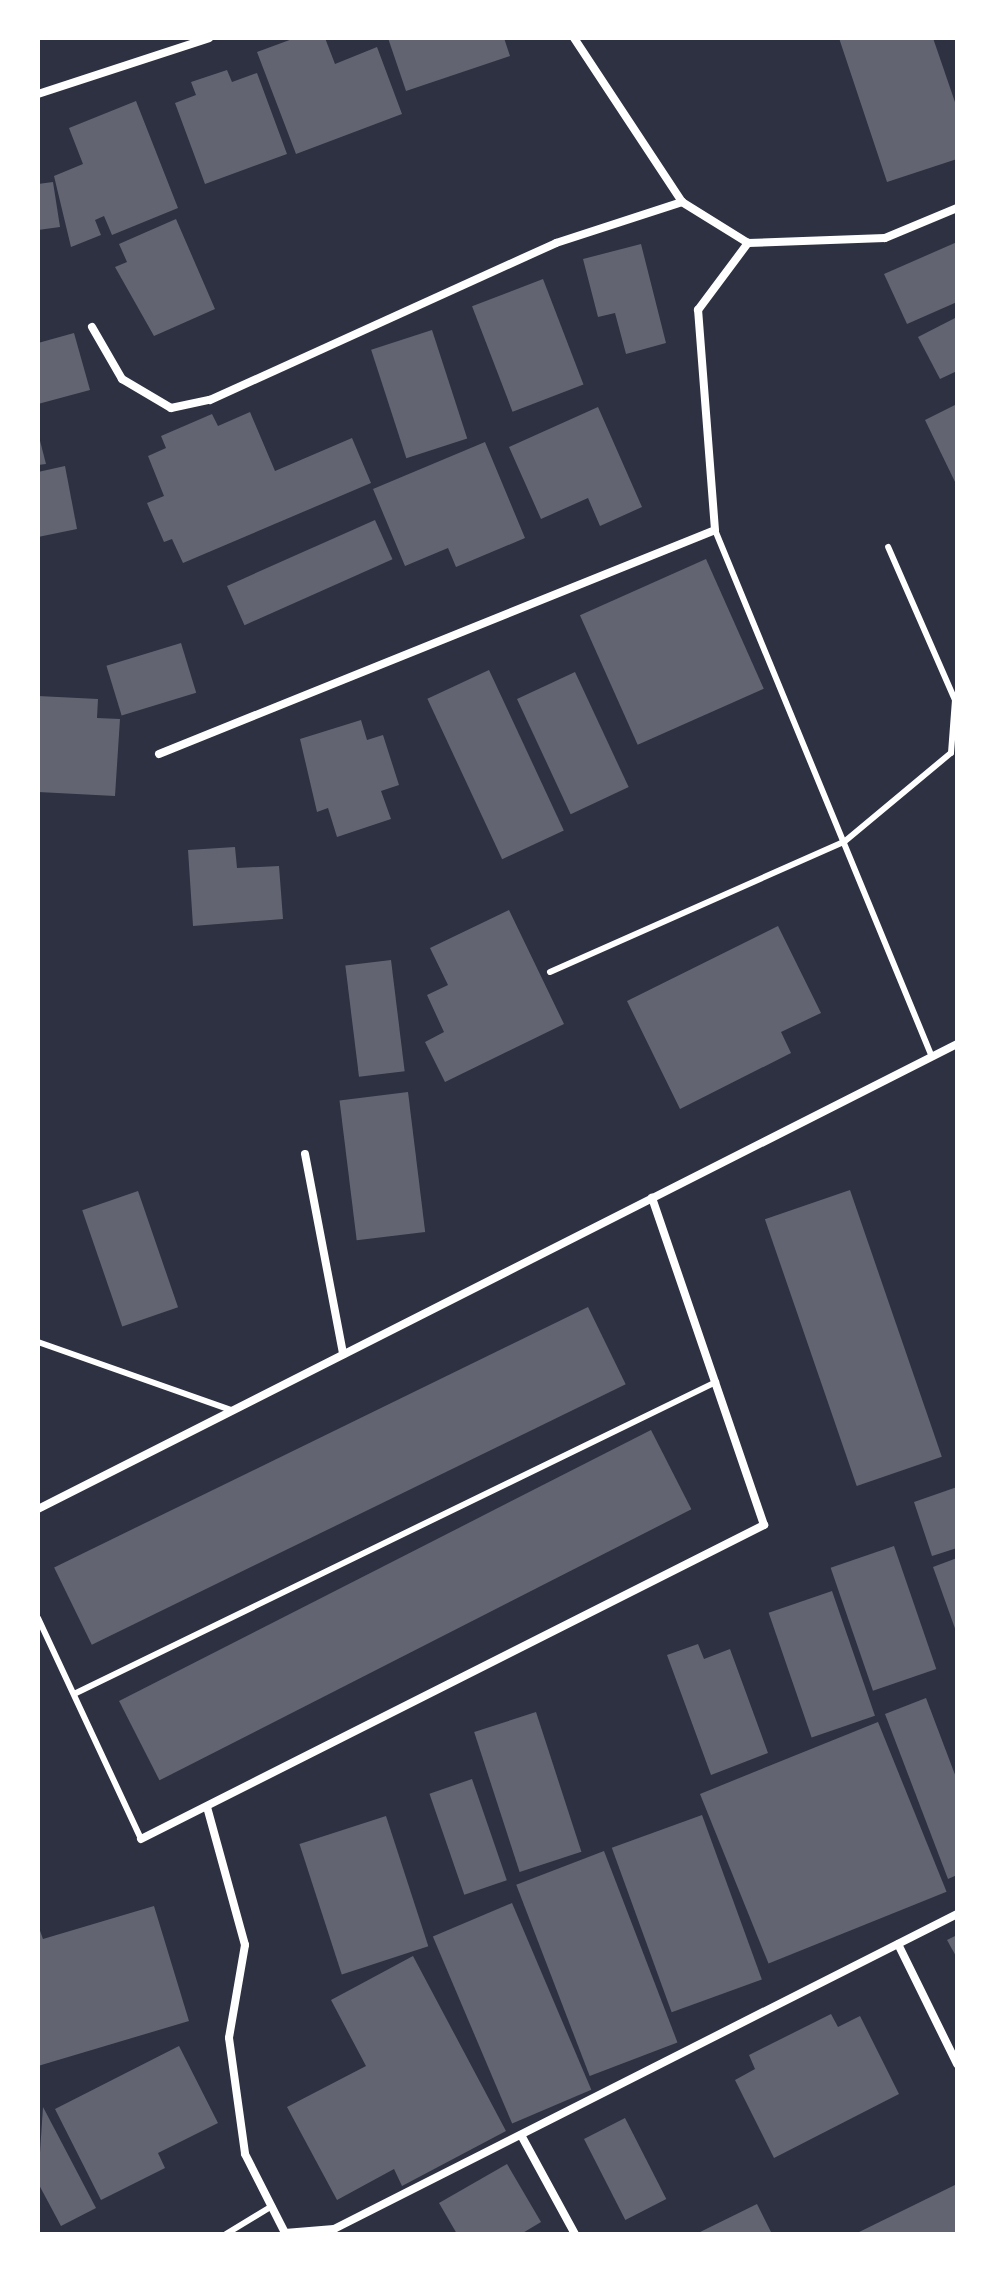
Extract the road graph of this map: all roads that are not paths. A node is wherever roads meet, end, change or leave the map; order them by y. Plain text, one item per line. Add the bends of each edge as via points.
1 (209, 38) edge
2 (574, 38) edge
3 (38, 94) edge
4 (682, 202) junction
5 (957, 208) edge
6 (748, 243) junction
7 (92, 327) dead end
8 (715, 530) junction
9 (888, 547) dead end
10 (159, 754) dead end
11 (844, 842) junction
12 (550, 972) dead end
13 (957, 1044) edge
14 (932, 1057) junction
15 (305, 1154) dead end
16 (652, 1198) junction
17 (38, 1342) edge
18 (343, 1354) junction
19 (716, 1382) junction
20 (231, 1410) junction
21 (38, 1509) edge
22 (38, 1618) edge
23 (74, 1694) junction
24 (207, 1807) junction
25 (141, 1839) joint
26 (957, 1914) edge
27 (898, 1944) junction
28 (957, 2064) edge
29 (521, 2135) junction
30 (272, 2206) junction
31 (226, 2234) edge
32 (575, 2234) edge

1 - 3 street
2 - 4 street
4 - 6 street
4 - 7 street via 556,243 197,402 171,408 122,379
5 - 6 street via 885,238
6 - 8 street via 698,310
8 - 10 street
8 - 11 lane
9 - 11 lane via 955,700 951,753
11 - 12 lane
11 - 14 lane
13 - 14 street
14 - 16 street
15 - 18 street
16 - 18 street
16 - 19 street
17 - 20 lane
18 - 20 street
19 - 23 lane
19 - 24 street via 764,1525
20 - 21 street
22 - 23 lane
23 - 25 lane
24 - 25 street
24 - 30 street via 245,1945 229,2038 245,2154
26 - 27 street
27 - 28 street
27 - 29 street
29 - 30 street via 334,2229 285,2233
29 - 32 street
30 - 31 lane

